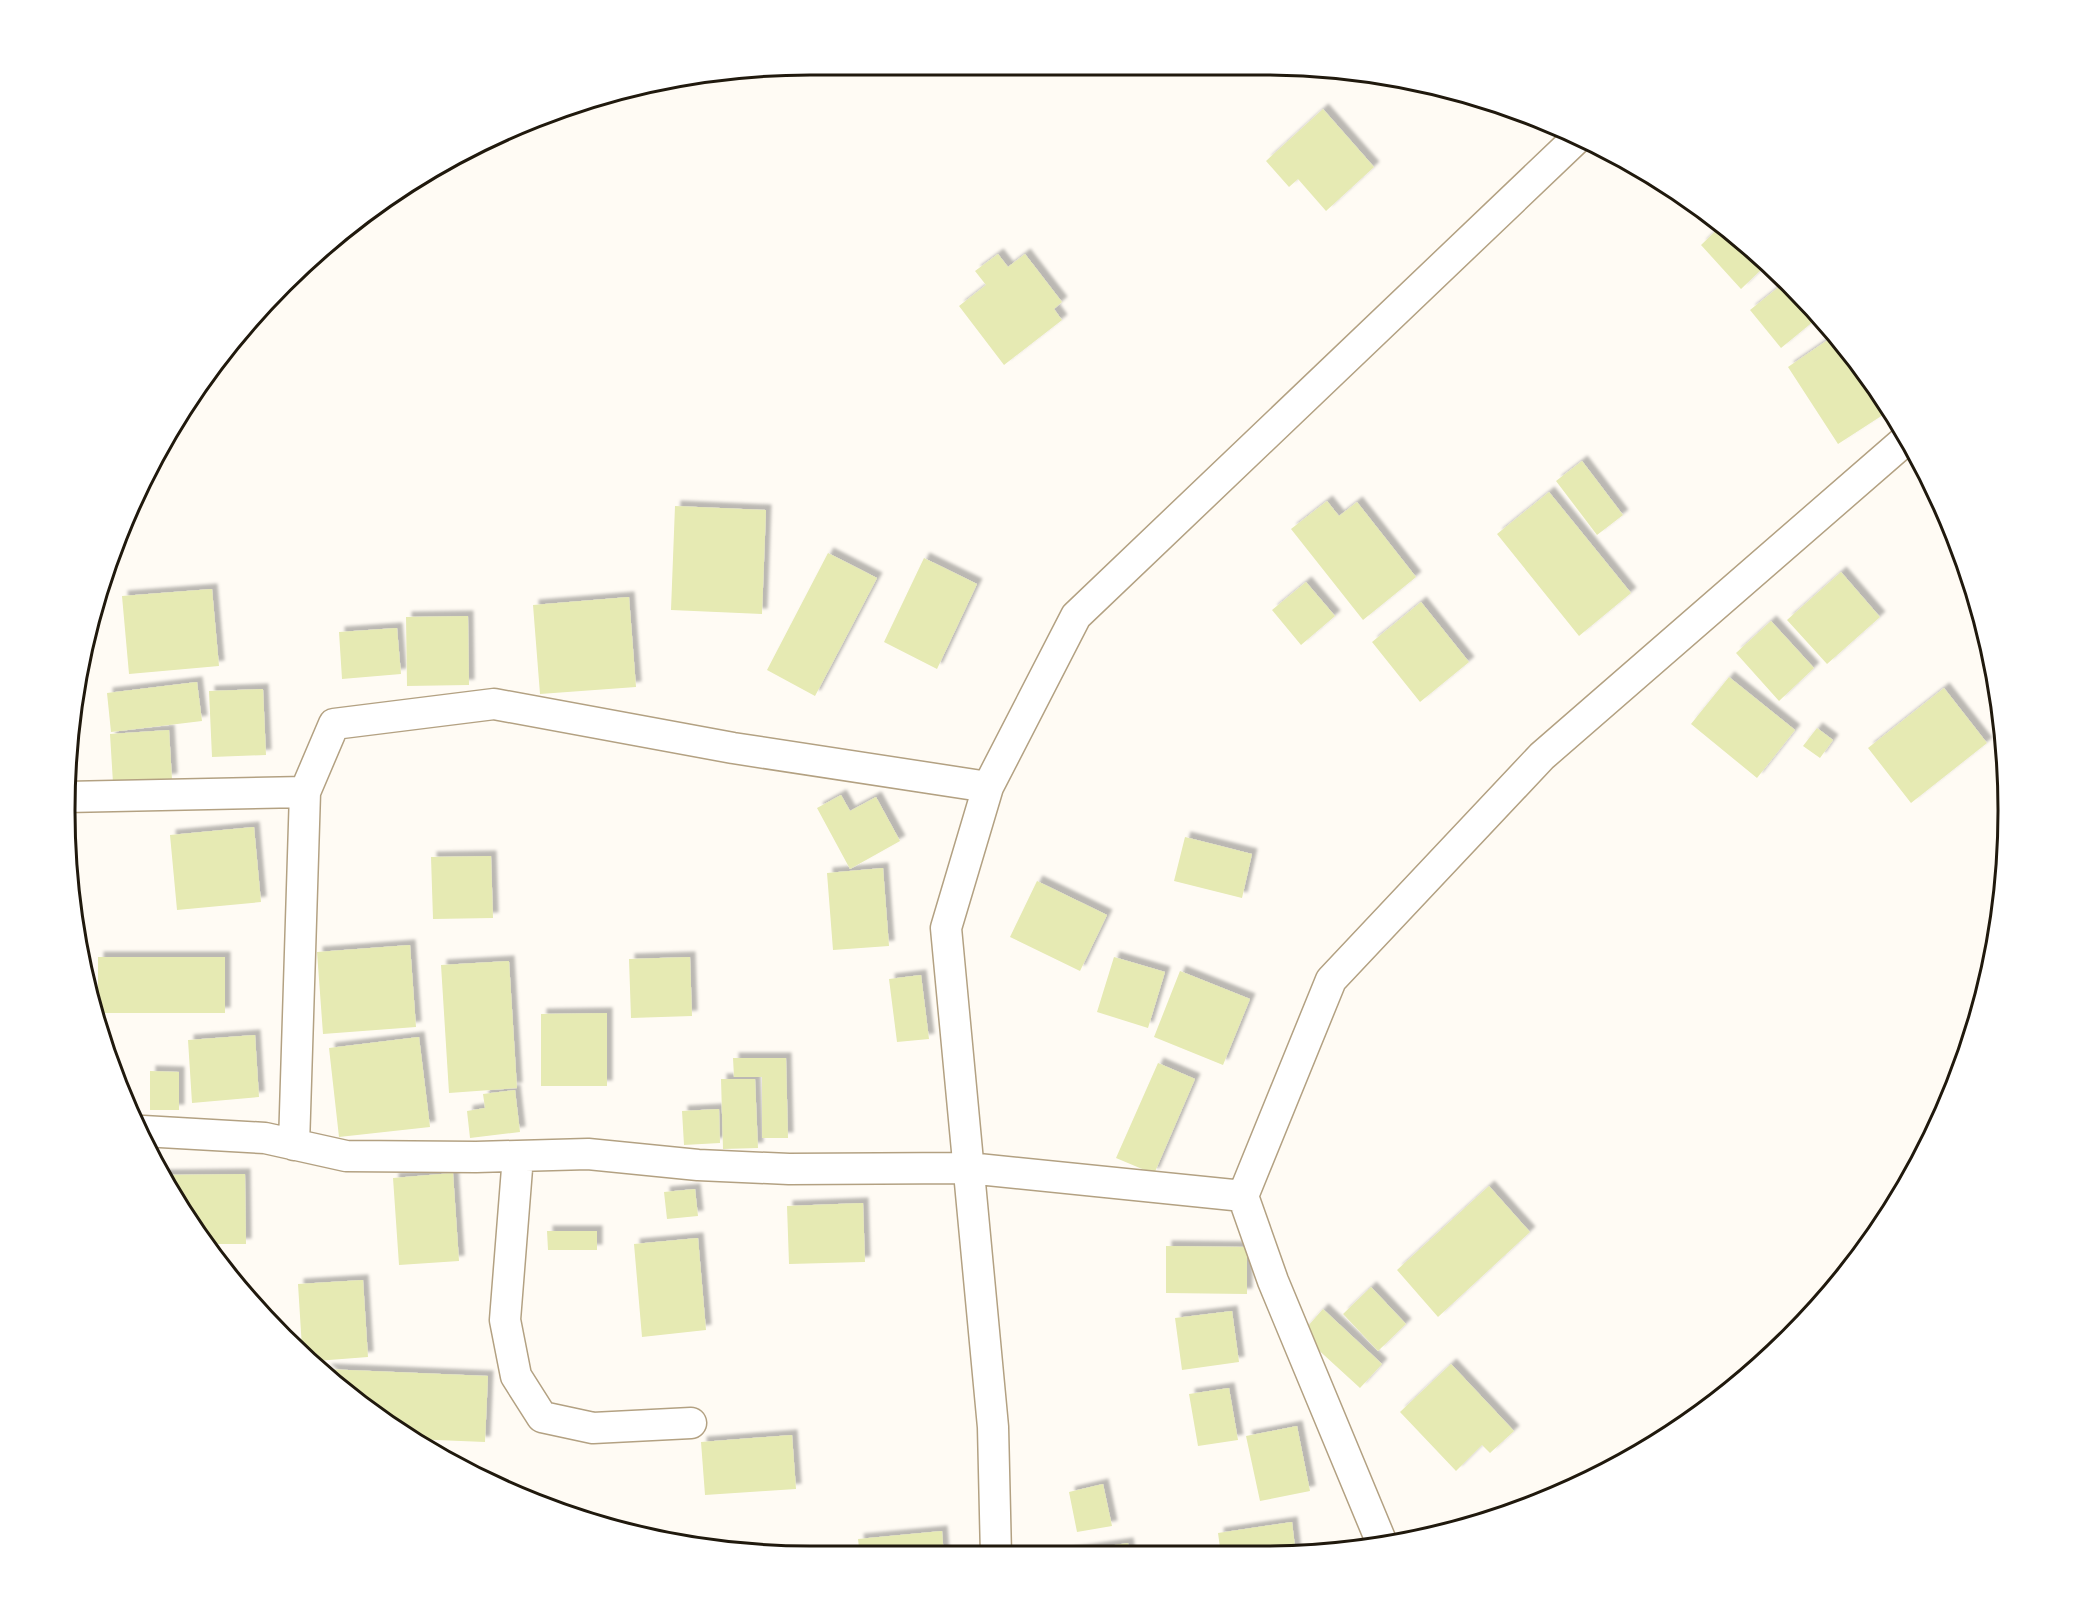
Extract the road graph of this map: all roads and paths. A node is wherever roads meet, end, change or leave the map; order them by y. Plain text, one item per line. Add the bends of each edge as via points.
1 (1571, 143) edge
2 (1900, 445) edge
3 (988, 788) junction
4 (305, 792) junction
5 (76, 797) edge
6 (149, 1131) edge
7 (294, 1144) junction
8 (518, 1156) junction
9 (968, 1168) junction
10 (1243, 1196) junction
11 (691, 1423) dead end
12 (1379, 1537) edge
13 (996, 1546) edge

1 - 3 street via 1076,616
2 - 10 street via 1542,756 1332,980
3 - 4 street via 733,748 494,704 334,724
3 - 9 street via 946,928
4 - 5 street
4 - 7 street
6 - 7 street via 265,1138
7 - 8 street via 346,1156
8 - 9 street via 588,1154 789,1169
8 - 11 street via 505,1320 516,1376 542,1417 593,1428
9 - 10 street
9 - 13 street via 993,1427
10 - 12 street via 1273,1281

